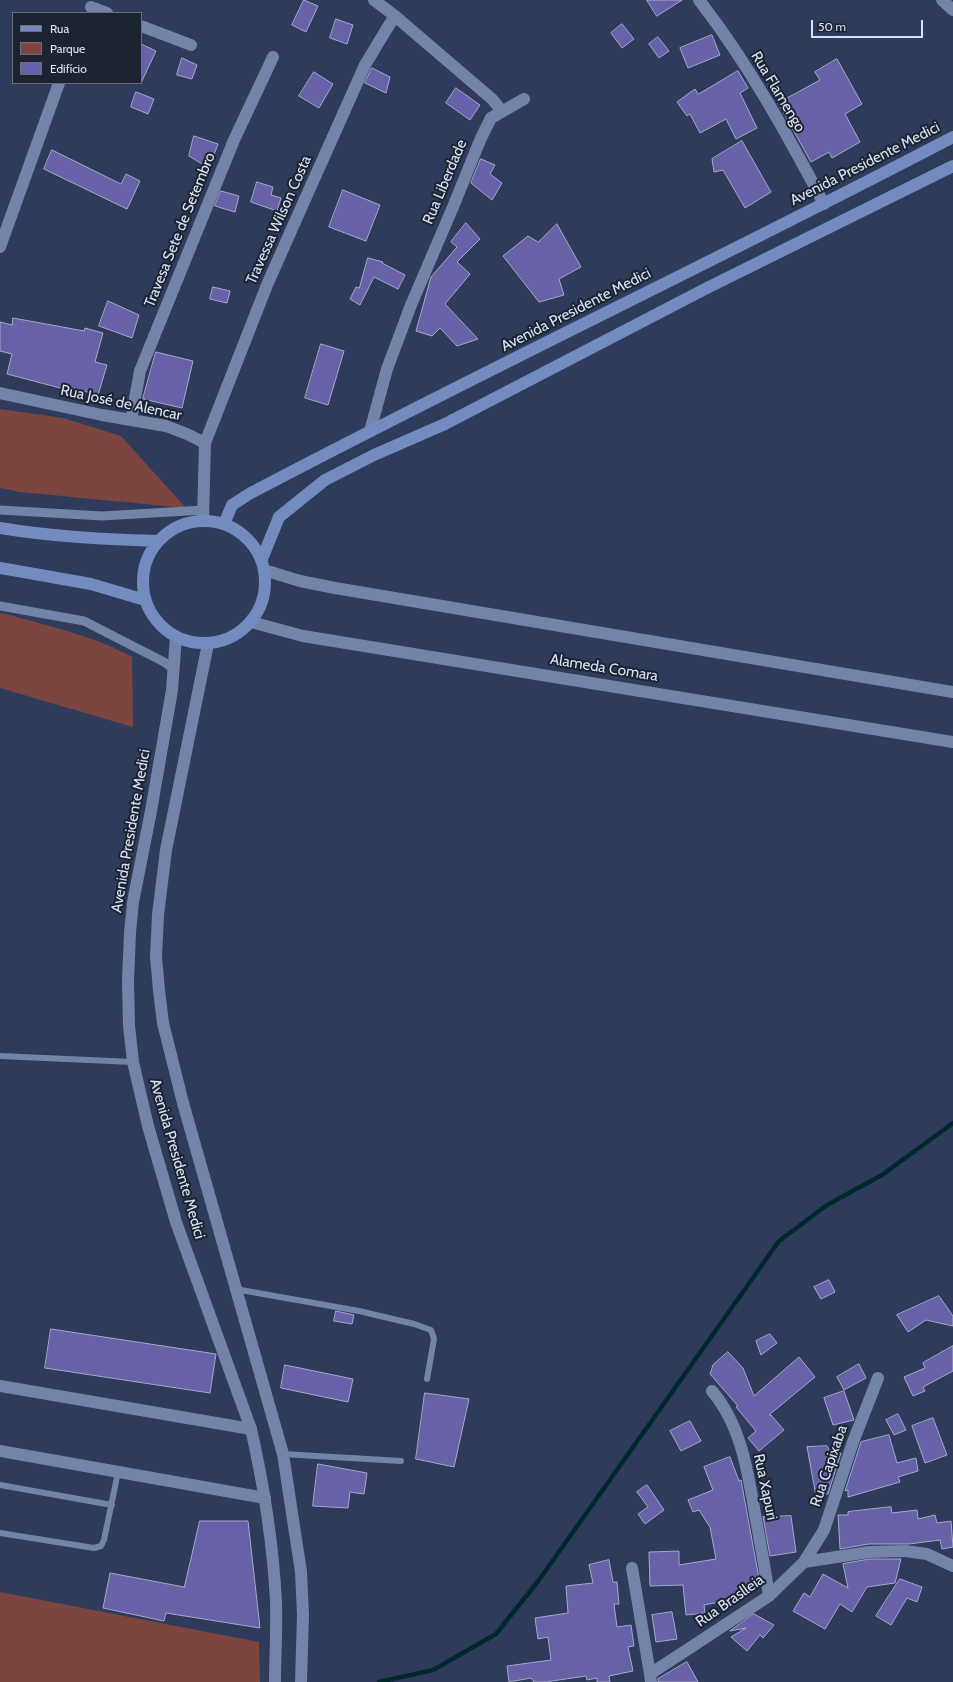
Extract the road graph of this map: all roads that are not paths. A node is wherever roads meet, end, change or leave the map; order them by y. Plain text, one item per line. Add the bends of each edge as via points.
1 (374, 0) edge
2 (699, 0) edge
3 (942, 0) edge
4 (90, 7) edge
5 (953, 10) edge
6 (104, 12) edge
7 (395, 16) junction
8 (142, 26) edge
9 (191, 45) dead end
10 (273, 57) dead end
11 (59, 84) edge
12 (524, 99) dead end
13 (502, 110) junction
14 (953, 136) edge
15 (953, 166) edge
16 (824, 204) junction
17 (0, 247) edge
18 (0, 393) edge
19 (131, 420) junction
20 (370, 431) junction
21 (205, 443) junction
22 (0, 510) edge
23 (203, 515) junction
24 (224, 524) junction
25 (0, 528) edge
26 (158, 541) junction
27 (263, 565) junction
28 (0, 568) edge
29 (145, 600) junction
30 (0, 606) edge
31 (251, 622) junction
32 (176, 637) junction
33 (208, 644) junction
34 (174, 669) junction
35 (953, 692) edge
36 (953, 742) edge
37 (0, 1056) edge
38 (133, 1062) junction
39 (235, 1289) junction
40 (878, 1378) dead end
41 (427, 1379) dead end
42 (0, 1386) edge
43 (712, 1391) dead end
44 (250, 1429) junction
45 (0, 1451) edge
46 (283, 1454) junction
47 (401, 1461) dead end
48 (118, 1472) junction
49 (0, 1485) edge
50 (265, 1498) junction
51 (112, 1505) junction
52 (0, 1534) edge
53 (804, 1562) junction
54 (953, 1566) edge
55 (632, 1568) dead end
56 (770, 1596) junction
57 (650, 1678) edge
58 (275, 1682) edge
59 (302, 1682) edge

1 - 7 street
2 - 16 street, Rua Flamengo via 752,78
3 - 5 street
4 - 6 street
7 - 13 street
7 - 21 street, Travessa Wilson Costa via 365,65 302,206 267,285
8 - 9 street
10 - 19 street, Travesa Sete de Setembro via 234,140 140,371
11 - 17 street
12 - 13 street, Rua Liberdade
13 - 20 street, Rua Liberdade via 490,119 481,138 411,305 387,369
14 - 16 main road, Avenida Presidente Medici
15 - 27 main road via 705,289 445,424 325,480 279,517
16 - 20 main road, Avenida Presidente Medici
18 - 19 street, Rua José de Alencar
19 - 21 street, Rua José de Alencar via 166,426
20 - 24 main road, Avenida Presidente Medici via 249,494 232,505
21 - 23 street
22 - 23 street via 102,516
23 - 24 main road
23 - 26 main road via 174,528
24 - 27 main road via 242,534 256,550
25 - 26 main road via 35,534
26 - 29 main road via 147,559 142,579
27 - 31 main road via 265,589 260,606
27 - 35 street via 300,581 335,588
28 - 29 main road via 91,584
29 - 32 main road via 152,615 162,627
30 - 34 street via 84,621
31 - 33 main road via 238,633 222,641
31 - 36 street, Alameda Comara via 303,636
32 - 33 main road
32 - 34 street, Avenida Presidente Medici
33 - 39 street, Avenida Presidente Medici via 166,850 156,957 163,1023 173,1066
34 - 38 street, Avenida Presidente Medici via 154,798 133,902 128,981
37 - 38 lane
38 - 44 street, Avenida Presidente Medici via 148,1126 176,1222
39 - 41 lane via 359,1311 430,1330 434,1339
39 - 46 street, Avenida Presidente Medici
40 - 53 street, Rua Capixaba via 853,1442 824,1530
42 - 44 street
43 - 56 street, Rua Xapuri via 728,1413 747,1467
44 - 50 street, Avenida Presidente Medici
45 - 48 street
46 - 47 lane
46 - 59 street, Avenida Presidente Medici via 300,1572 303,1615
48 - 50 street
48 - 51 lane
49 - 51 lane
50 - 58 street, Avenida Presidente Medici via 276,1603
51 - 52 lane via 104,1540 101,1546 94,1548
53 - 54 street via 869,1552 905,1551 927,1554
53 - 56 street, Rua Braslleia
55 - 57 street
56 - 57 street, Rua Braslleia

